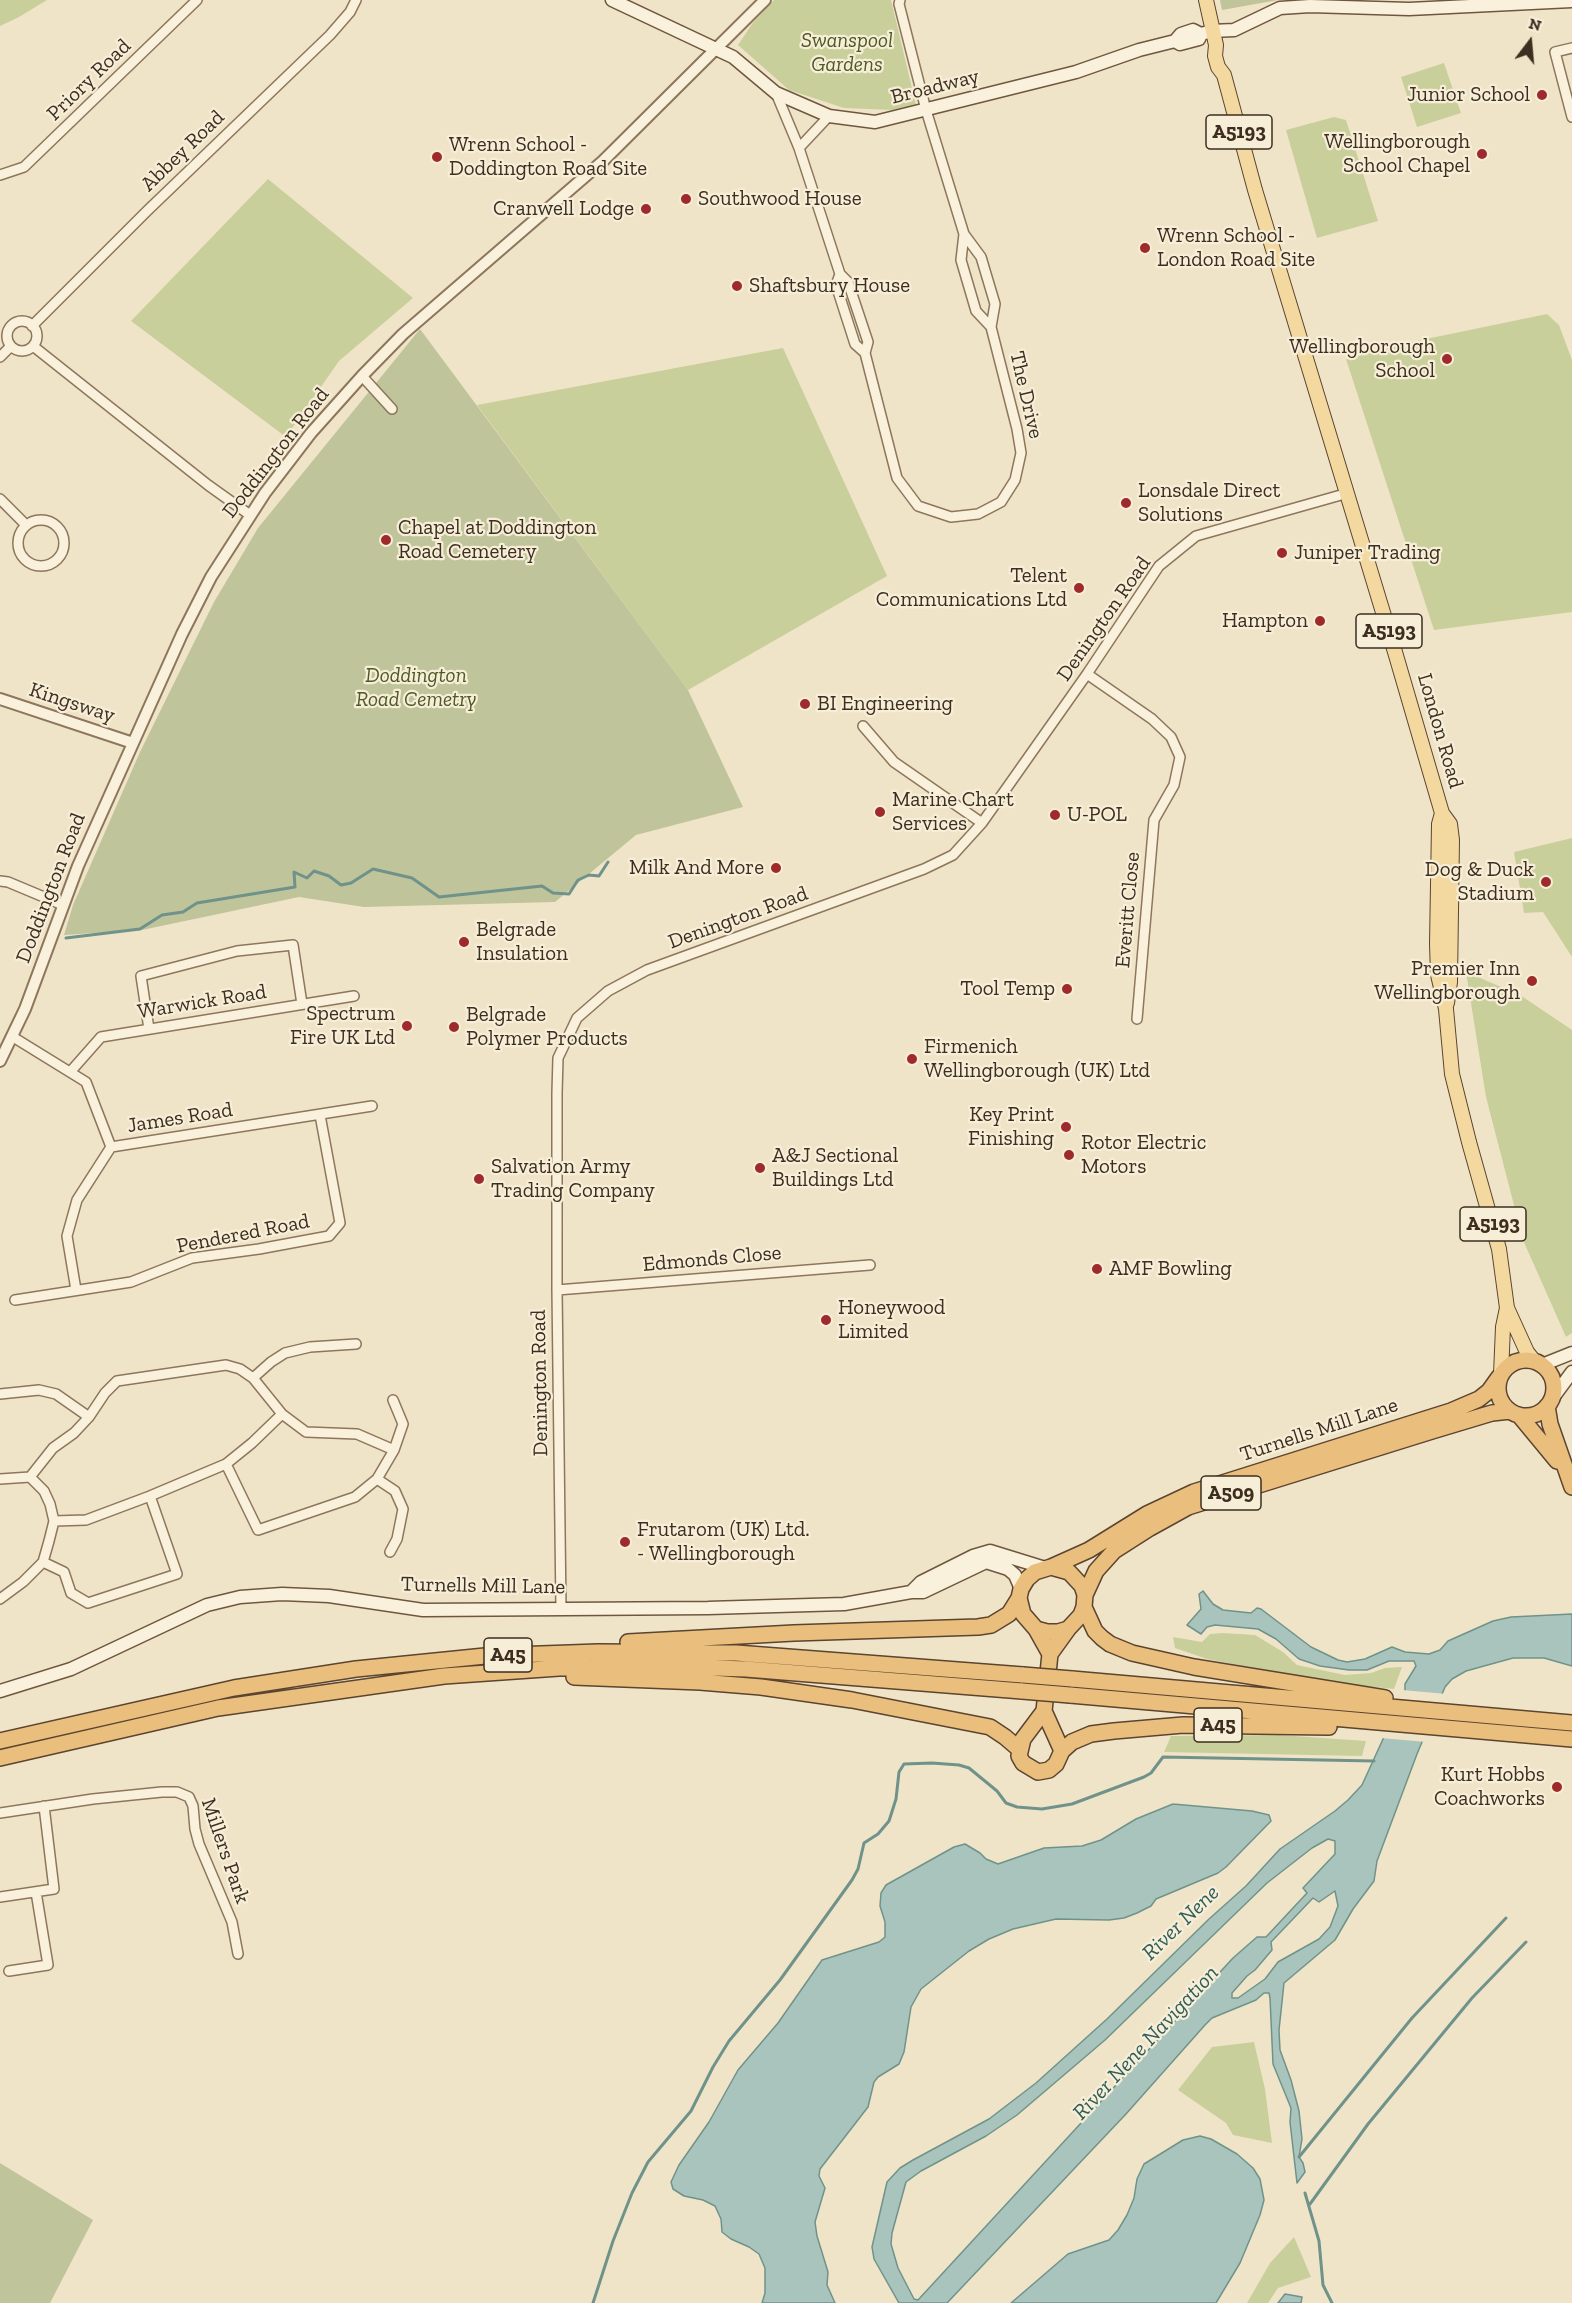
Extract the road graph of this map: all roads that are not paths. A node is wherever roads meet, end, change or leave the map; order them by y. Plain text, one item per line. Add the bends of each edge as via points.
1 (197, 0) edge
2 (356, 0) edge
3 (612, 0) edge
4 (765, 0) edge
5 (900, 0) edge
6 (1206, 0) edge
7 (1572, 1) edge
8 (1543, 2) edge
9 (1211, 32) junction
10 (1572, 48) edge
11 (717, 49) junction
12 (776, 93) junction
13 (926, 110) junction
14 (829, 116) junction
15 (1572, 117) edge
16 (799, 148) junction
17 (0, 175) edge
18 (964, 234) junction
19 (32, 326) junction
20 (991, 327) junction
21 (11, 346) junction
22 (33, 346) junction
23 (0, 357) edge
24 (362, 376) junction
25 (392, 409) dead end
26 (1348, 494) junction
27 (0, 499) edge
28 (250, 515) junction
29 (25, 524) junction
30 (1087, 674) junction
31 (0, 699) edge
32 (863, 726) dead end
33 (133, 743) junction
34 (982, 823) junction
35 (0, 881) edge
36 (63, 905) junction
37 (354, 996) dead end
38 (302, 1004) junction
39 (1137, 1019) dead end
40 (149, 1029) junction
41 (13, 1037) junction
42 (0, 1061) edge
43 (70, 1071) junction
44 (372, 1106) dead end
45 (320, 1115) junction
46 (111, 1147) junction
47 (870, 1265) dead end
48 (76, 1290) junction
49 (557, 1290) junction
50 (15, 1300) dead end
51 (1507, 1308) junction
52 (356, 1344) dead end
53 (1572, 1353) edge
54 (1538, 1363) junction
55 (1572, 1372) edge
56 (1500, 1375) junction
57 (253, 1378) junction
58 (0, 1394) edge
59 (393, 1400) dead end
60 (1549, 1403) junction
61 (1515, 1413) junction
62 (282, 1414) junction
63 (89, 1417) junction
64 (394, 1450) junction
65 (226, 1464) junction
66 (1564, 1470) junction
67 (30, 1477) junction
68 (0, 1479) edge
69 (376, 1479) junction
70 (1572, 1487) edge
71 (150, 1497) junction
72 (54, 1521) junction
73 (390, 1552) dead end
74 (43, 1562) junction
75 (1048, 1568) junction
76 (911, 1592) junction
77 (1020, 1593) junction
78 (0, 1599) edge
79 (1084, 1601) junction
80 (561, 1609) junction
81 (1036, 1629) junction
82 (1068, 1629) junction
83 (1050, 1654) junction
84 (485, 1656) junction
85 (444, 1676) junction
86 (0, 1691) edge
87 (1388, 1703) junction
88 (1044, 1711) junction
89 (1572, 1723) edge
90 (1380, 1725) junction
91 (1572, 1739) edge
92 (0, 1741) edge
93 (1019, 1749) junction
94 (1062, 1751) junction
95 (0, 1758) edge
96 (44, 1806) junction
97 (0, 1813) edge
98 (36, 1892) junction
99 (0, 1897) edge
100 (238, 1954) dead end
101 (9, 1971) dead end

1 - 17 street, Priory Road via 24,167
2 - 19 street, Abbey Road via 330,35
3 - 11 main road, Broadway
4 - 11 street, Doddington Road
5 - 13 street, The Drive
6 - 9 main road, London Road / A5193
7 - 8 main road, Broadway
8 - 9 main road, Broadway via 1409,9 1280,8 1246,26
9 - 13 main road, Broadway via 1180,44 1174,41 1139,50 1076,72
9 - 26 main road, London Road / A5193 via 1218,67 1224,75
10 - 15 street via 1555,52
11 - 12 main road, Broadway
11 - 24 street, Doddington Road via 603,161 436,304
12 - 14 main road, Broadway
12 - 16 street, The Drive
13 - 14 main road, Broadway via 875,122
13 - 18 street, The Drive
14 - 16 street
16 - 20 street, The Drive via 867,342 865,353 897,478 918,506 951,517 978,514 1001,502 1015,480 1021,453
18 - 20 street, The Drive via 962,260 976,311
18 - 20 street, The Drive via 981,257 995,304
19 - 21 street, Abbey Road via 24,322 12,326 7,338
19 - 22 street via 37,336
21 - 22 street via 20,351
21 - 23 street
22 - 28 street
24 - 25 street
24 - 28 street, Doddington Road via 311,433
26 - 30 street, Denington Road via 1196,536 1159,566
26 - 51 main road, London Road / A5193 via 1442,813 1439,984 1446,1009 1452,1074 1499,1250
27 - 29 street
28 - 33 street, Doddington Road via 205,587
29 - 29 street via 43,518 60,527 66,543 60,559 46,566 28,563 19,552 17,538
30 - 34 street, Denington Road
30 - 39 street, Everitt Close via 1152,720 1171,737 1180,757 1174,785 1154,820
31 - 33 street, Kingsway
32 - 34 street via 894,762
33 - 36 street, Doddington Road
34 - 49 street, Denington Road via 953,855 924,869 646,970 608,991 577,1018 558,1058
35 - 36 street
36 - 41 street, Doddington Road
37 - 38 street, Warwick Road
38 - 40 street, Warwick Road
38 - 40 street via 293,945 237,951 141,976
40 - 43 street, Warwick Road via 102,1037
41 - 42 street, Doddington Road
41 - 43 street, James Road
43 - 46 street, James Road via 86,1082
44 - 45 street, James Road
45 - 46 street, James Road
45 - 48 street, Pendered Road via 340,1223 329,1236 192,1258 131,1282
46 - 48 street via 77,1200 66,1236
47 - 49 street, Edmonds Close
48 - 50 street, Pendered Road
49 - 80 street, Denington Road
51 - 54 main road, London Road / A5193 via 1527,1352
51 - 56 main road, London Road / A5193
52 - 57 street via 285,1353
53 - 54 main road
54 - 56 highway via 1520,1360
54 - 60 highway via 1553,1378 1554,1391
55 - 60 main road
56 - 61 highway via 1499,1399
56 - 75 highway, Turnells Mill Lane / A509 via 1479,1399 1458,1408 1194,1491 1081,1554
57 - 62 street
57 - 63 street via 226,1365 117,1381
58 - 63 street via 39,1390 56,1394
59 - 64 street via 403,1424
60 - 61 highway via 1535,1415
60 - 66 highway via 1550,1424
61 - 66 highway
61 - 79 highway, Turnells Mill Lane / A509 via 1492,1413 1188,1507 1114,1551 1096,1571
62 - 64 street via 306,1432 357,1434
62 - 65 street
63 - 67 street via 53,1448
64 - 69 street
65 - 69 street via 258,1530 356,1497
65 - 71 street
66 - 70 highway
67 - 68 street
67 - 72 street via 44,1491
69 - 73 street via 395,1491 402,1509 398,1539
71 - 72 street via 86,1520
71 - 74 street via 177,1574 88,1603 71,1593 64,1572
72 - 74 street
74 - 78 street
75 - 76 main road, Turnells Mill Lane via 990,1551 921,1582
75 - 77 highway via 1035,1572
75 - 79 highway via 1069,1572 1082,1586
76 - 77 main road, Turnells Mill Lane via 930,1589 986,1562 1015,1575
76 - 80 main road, Turnells Mill Lane via 844,1604
77 - 81 highway via 1023,1614
77 - 84 highway, A45 via 1010,1614 978,1627 597,1644
79 - 82 highway via 1076,1623
79 - 87 highway via 1095,1631 1110,1644 1132,1653
80 - 86 main road, Turnells Mill Lane via 423,1610 329,1596 240,1597 207,1605 71,1669
81 - 82 highway
81 - 83 highway
82 - 83 highway
83 - 88 highway
84 - 87 highway, A45, bridge via 736,1653
84 - 92 highway, A45 via 356,1669 234,1688
85 - 90 highway, A45, bridge via 559,1668 747,1669
85 - 93 highway, A45 via 570,1677 761,1687 968,1721 990,1727
85 - 95 highway, A45 via 218,1708
87 - 89 highway
88 - 93 highway
88 - 94 highway
90 - 91 highway, A45
90 - 94 highway, A45 via 1183,1725 1091,1734
93 - 94 highway via 1023,1763 1038,1772 1056,1764
96 - 97 street, Millers Park
96 - 98 street via 54,1889
96 - 100 street, Millers Park via 162,1792 189,1797 199,1844 232,1922
98 - 99 street
98 - 101 street via 48,1965

